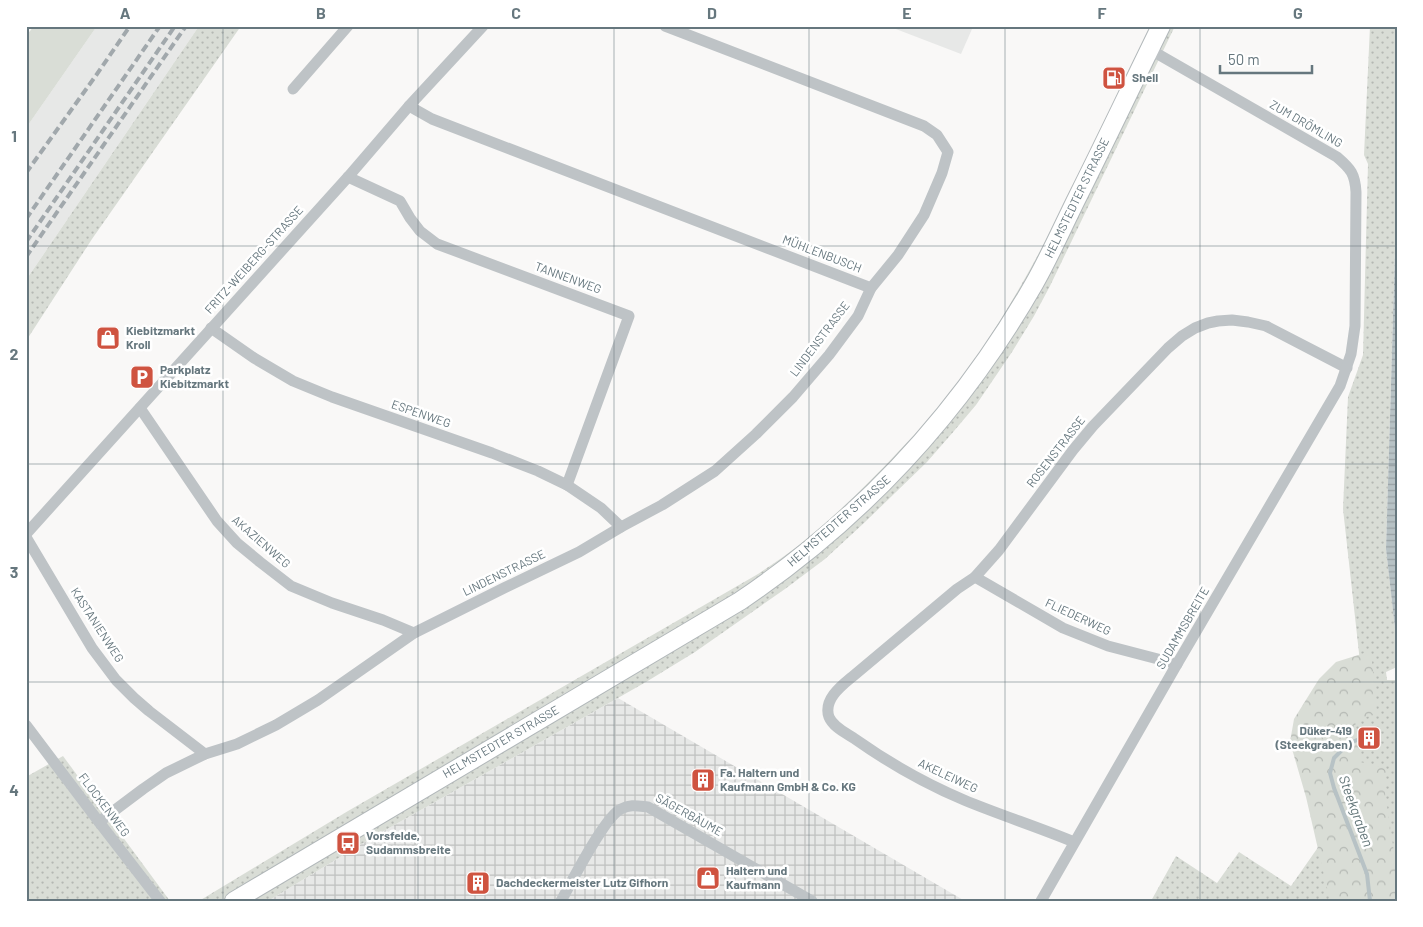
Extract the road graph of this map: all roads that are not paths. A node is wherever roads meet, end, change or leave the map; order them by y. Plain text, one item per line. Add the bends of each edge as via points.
1 (348, 26) edge
2 (483, 26) edge
3 (665, 26) edge
4 (1161, 26) edge
5 (1149, 50) junction
6 (293, 89) dead end
7 (410, 106) junction
8 (348, 177) junction
9 (871, 288) junction
10 (211, 328) junction
11 (1347, 368) junction
12 (140, 408) junction
13 (567, 485) junction
14 (621, 527) junction
15 (26, 535) edge
16 (975, 577) junction
17 (414, 633) junction
18 (1177, 664) junction
19 (828, 709) joint
20 (26, 725) edge
21 (205, 754) junction
22 (99, 822) junction
23 (1074, 842) junction
24 (160, 901) edge
25 (234, 901) edge
26 (561, 901) edge
27 (812, 901) edge
28 (1041, 901) edge

1 - 6 street
2 - 7 street, FRITZ-WEIBERG-STRASSE
3 - 9 street, MÜHLENBUSCH via 924,126 938,135 948,152 924,215
4 - 5 main road, HELMSTEDTER STRASSE
5 - 11 street, ZUM DRÖMLING via 1337,158 1351,170 1356,192 1355,326
5 - 25 main road, HELMSTEDTER STRASSE via 1048,258 1018,311 947,413 865,502 804,555 740,600
7 - 8 street, FRITZ-WEIBERG-STRASSE
7 - 9 street, MÜHLENBUSCH via 432,119
8 - 10 street, FRITZ-WEIBERG-STRASSE
8 - 13 street, TANNENWEG via 400,202 420,231 437,244 629,316
9 - 14 street, LINDENSTRASSE via 858,316 829,354 794,397 756,434 715,471
10 - 12 street, FRITZ-WEIBERG-STRASSE
10 - 13 street, ESPENWEG via 293,381 492,453
11 - 16 street, ROSENSTRASSE via 1266,326 1232,320 1195,328 1168,348 1093,426
11 - 18 street, SUDAMMSBREITE via 1340,386
12 - 15 street, FRITZ-WEIBERG-STRASSE
12 - 17 street, AKAZIENWEG via 217,521 260,562 291,586
13 - 14 street, ESPENWEG via 601,508
14 - 17 street, LINDENSTRASSE via 579,552
15 - 21 street, KASTANIENWEG via 92,648 116,680 149,711
16 - 18 street, FLIEDERWEG via 1063,628 1108,646
16 - 19 street, ROSENSTRASSE via 838,689
17 - 21 street, LINDENSTRASSE via 276,725 237,744
18 - 23 street, SUDAMMSBREITE
19 - 23 street, AKELEIWEG via 830,718 840,729 900,768 963,800
20 - 22 street, FLOCKENWEG
21 - 22 street, LINDENSTRASSE via 166,772
22 - 24 street, FLOCKENWEG
23 - 28 street, SUDAMMSBREITE
26 - 27 street, SÄGERBÄUME via 605,824 619,809 632,805 648,807

